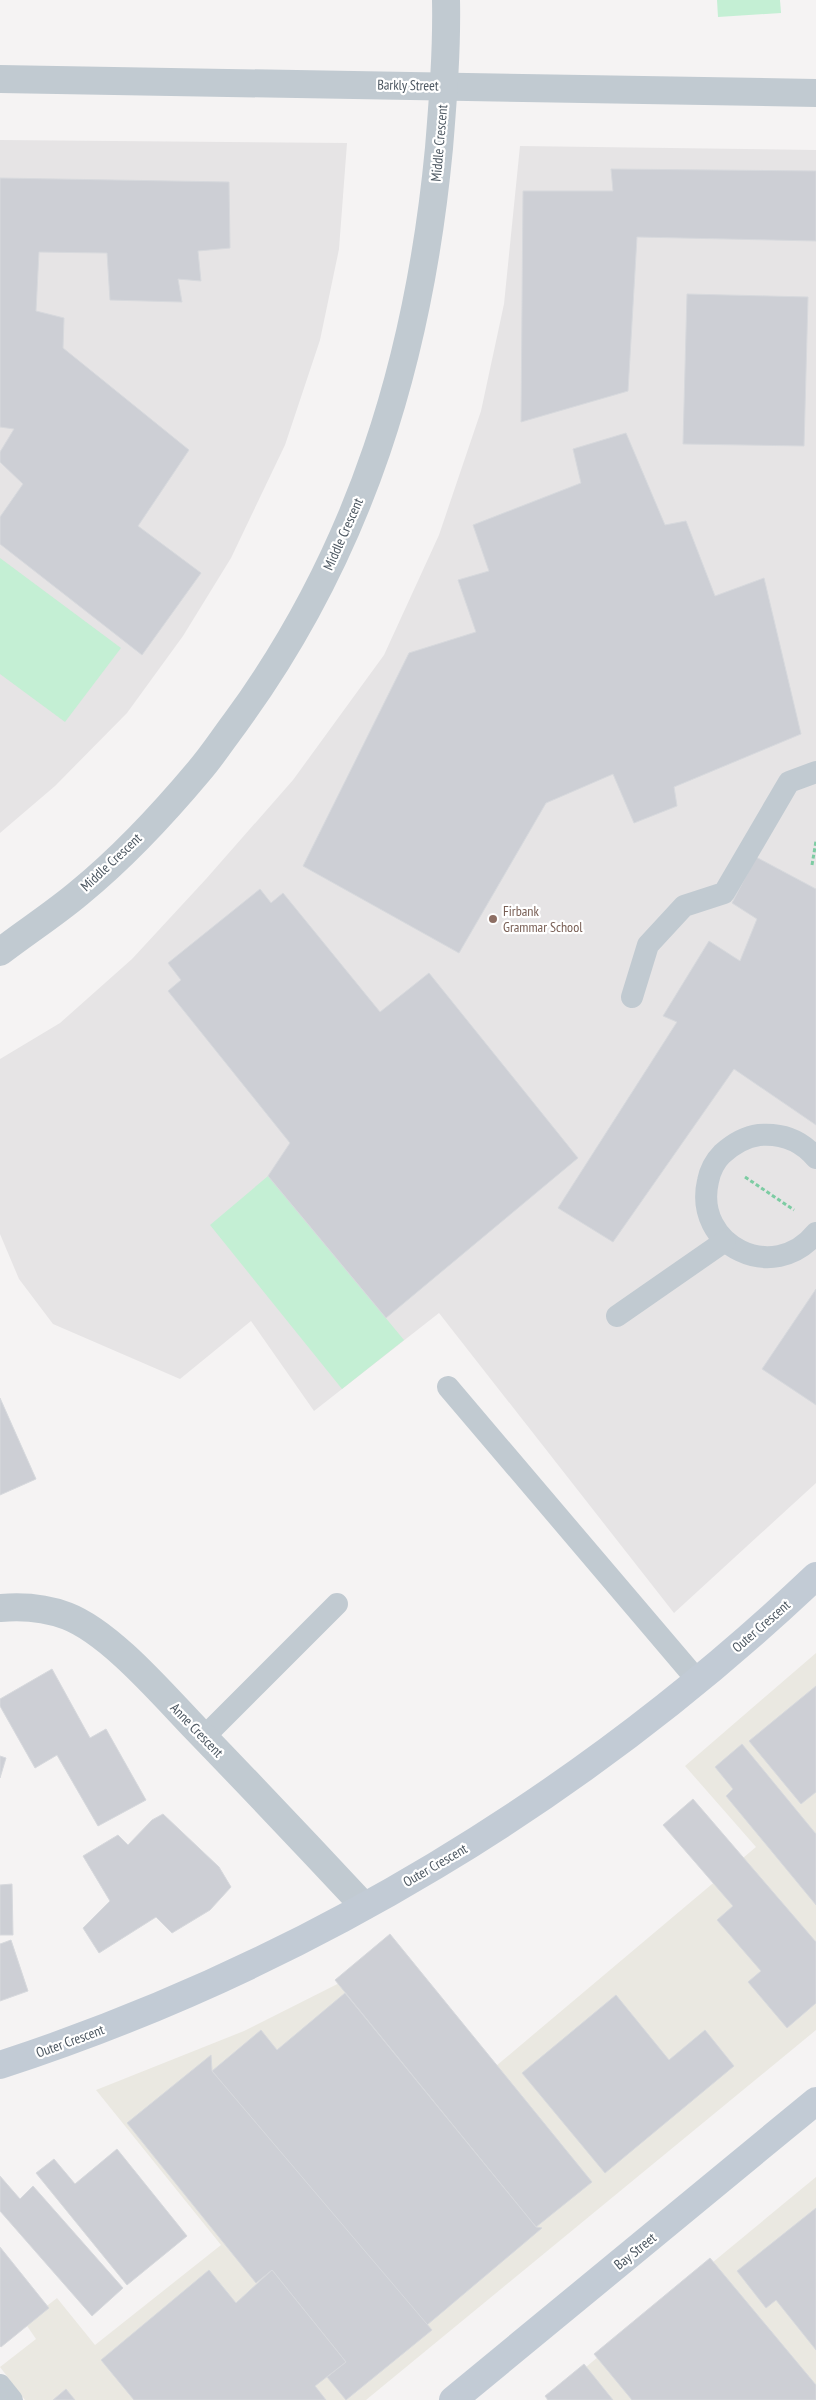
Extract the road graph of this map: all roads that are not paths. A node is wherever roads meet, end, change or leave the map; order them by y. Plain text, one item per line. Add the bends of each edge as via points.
1 (446, 0) edge
2 (0, 79) edge
3 (444, 86) junction
4 (816, 93) edge
5 (816, 772) edge
6 (0, 952) edge
7 (632, 997) dead end
8 (816, 1158) edge
9 (816, 1233) edge
10 (725, 1240) junction
11 (617, 1316) dead end
12 (448, 1387) dead end
13 (816, 1576) edge
14 (337, 1604) dead end
15 (0, 1608) edge
16 (698, 1681) junction
17 (204, 1737) junction
18 (364, 1906) junction
19 (0, 2065) edge
20 (816, 2101) edge
21 (0, 2385) edge
22 (12, 2400) edge
23 (453, 2400) edge

1 - 3 street, Middle Crescent
2 - 3 street, Barkly Street
3 - 4 street, Barkly Street
3 - 6 street, Middle Crescent via 434,193 420,289 400,381 348,528 306,615 259,690 201,770 142,834 80,892
5 - 7 lane via 789,782 724,893 684,906 648,945
8 - 10 lane via 792,1138 772,1134 751,1136 732,1145 718,1159 706,1192 707,1210
9 - 10 lane via 793,1252 776,1257 757,1257 740,1251
10 - 11 lane
12 - 16 lane
13 - 16 street, Outer Crescent
14 - 17 lane
15 - 17 street, Anne Crescent via 34,1608 68,1616 98,1635 139,1669
16 - 18 street, Outer Crescent via 582,1771 501,1826
17 - 18 street, Anne Crescent
18 - 19 street, Outer Crescent via 186,1995 75,2041
20 - 23 street, Bay Street
21 - 22 lane

